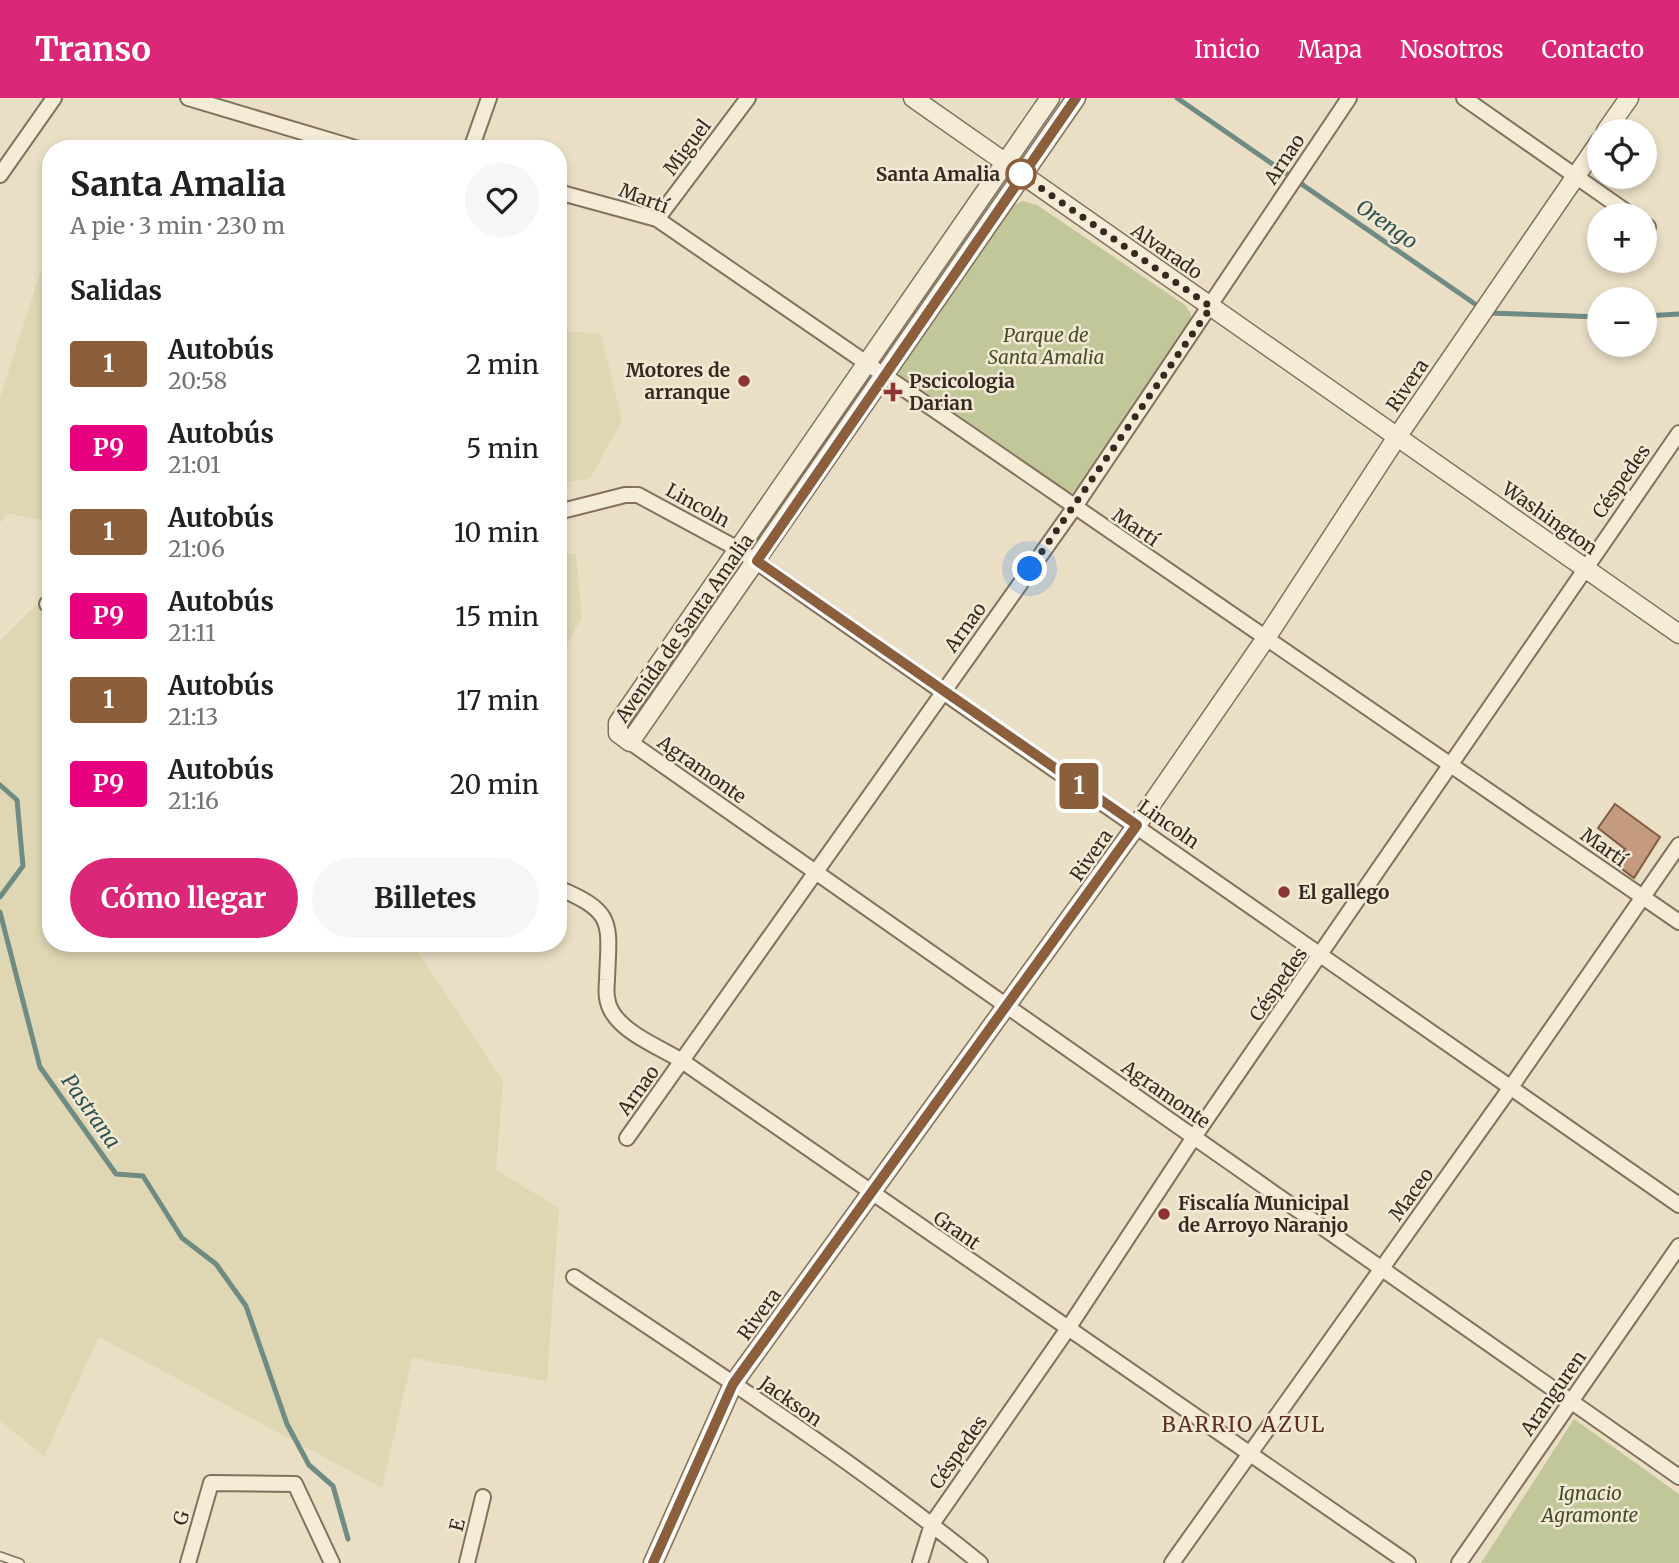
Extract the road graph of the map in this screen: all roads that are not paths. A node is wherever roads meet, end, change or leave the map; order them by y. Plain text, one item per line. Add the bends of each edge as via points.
1 (54, 98) edge
2 (188, 98) edge
3 (489, 98) edge
4 (747, 98) edge
5 (913, 98) edge
6 (1050, 98) edge
7 (1076, 98) edge
8 (1349, 98) edge
9 (1464, 98) edge
10 (1629, 98) edge
11 (1614, 119) edge
12 (329, 140) edge
13 (474, 140) edge
14 (1587, 160) edge
15 (1006, 162) junction
16 (1022, 173) junction
17 (0, 175) edge
18 (1576, 176) junction
19 (567, 194) edge
20 (1614, 203) edge
21 (657, 219) junction
22 (1211, 307) junction
23 (867, 363) junction
24 (883, 374) junction
25 (1679, 433) edge
26 (1397, 436) junction
27 (1074, 508) junction
28 (567, 510) edge
29 (738, 549) junction
30 (757, 561) junction
31 (1584, 568) junction
32 (1679, 634) edge
33 (1266, 638) junction
34 (942, 692) junction
35 (631, 742) junction
36 (1452, 765) junction
37 (1137, 825) junction
38 (1679, 845) edge
39 (816, 872) junction
40 (567, 892) edge
41 (1642, 897) junction
42 (1679, 922) edge
43 (1321, 956) junction
44 (1007, 1008) junction
45 (682, 1061) junction
46 (1511, 1087) junction
47 (1194, 1137) junction
48 (627, 1138) dead end
49 (873, 1194) junction
50 (1679, 1205) edge
51 (1679, 1246) edge
52 (1381, 1268) junction
53 (574, 1277) dead end
54 (1067, 1330) junction
55 (733, 1384) junction
56 (1570, 1401) junction
57 (1249, 1455) junction
58 (1679, 1478) edge
59 (483, 1497) dead end
60 (932, 1524) junction
61 (0, 1556) edge
62 (332, 1562) edge
63 (20, 1563) edge
64 (188, 1563) edge
65 (467, 1563) edge
66 (653, 1563) edge
67 (920, 1563) edge
68 (980, 1563) edge
69 (1172, 1563) edge
70 (1408, 1563) edge
71 (1459, 1563) edge

1 - 17 street
2 - 12 street
3 - 13 street
4 - 21 street, Miguel
5 - 15 street, Alvarado
6 - 15 street, Avenida de Santa Amalia
7 - 16 street, Avenida de Santa Amalia
8 - 22 street, Arnao
9 - 18 street
10 - 11 street
14 - 18 street, Rivera
15 - 16 street, Alvarado
15 - 23 street, Avenida de Santa Amalia
16 - 22 street, Alvarado
16 - 24 street, Avenida de Santa Amalia
18 - 20 street
18 - 26 street, Rivera
19 - 21 street, Martí
21 - 23 street, Martí
22 - 26 street, Alvarado
22 - 27 street, Arnao
23 - 24 street, Martí
23 - 29 street, Avenida de Santa Amalia
24 - 27 street, Martí
24 - 30 street, Avenida de Santa Amalia
25 - 31 street, Céspedes
26 - 31 street, Washington
26 - 33 street, Rivera
27 - 33 street, Martí
27 - 34 street, Arnao
28 - 29 street, Lincoln via 638,495
29 - 30 street, Lincoln
29 - 35 street, Avenida de Santa Amalia via 618,723 618,733
30 - 34 street, Lincoln
30 - 35 street, Avenida de Santa Amalia
31 - 32 street, Washington
31 - 36 street, Céspedes
33 - 36 street, Martí
33 - 37 street, Rivera
34 - 37 street, Lincoln
34 - 39 street, Arnao
35 - 39 street, Agramonte
36 - 41 street, Martí
36 - 43 street, Céspedes
37 - 43 street, Lincoln
37 - 44 street, Rivera
38 - 41 street, Maceo
39 - 44 street, Agramonte
39 - 45 street, Arnao
40 - 45 street, Grant via 596,906 604,917 608,934 606,998 611,1011 621,1023
41 - 42 street, Martí
41 - 46 street, Maceo
43 - 46 street, Lincoln
43 - 47 street, Céspedes
44 - 47 street, Agramonte
44 - 49 street, Rivera
45 - 48 street, Arnao
45 - 49 street, Grant
46 - 50 street, Lincoln
46 - 52 street, Maceo
47 - 52 street, Agramonte
47 - 54 street, Céspedes
49 - 54 street, Grant
49 - 55 street, Rivera
51 - 56 street, Aranguren
52 - 56 street, Agramonte
52 - 57 street, Maceo
53 - 55 street, Jackson
54 - 57 street, Grant
54 - 60 street, Céspedes
55 - 60 street, Jackson
55 - 66 street, Rivera
56 - 58 street, Agramonte
56 - 71 street, Aranguren
57 - 69 street, Maceo
57 - 70 street, Grant
59 - 65 street, E
60 - 67 street, Céspedes
60 - 68 street, Jackson
61 - 63 lane
62 - 64 street, G via 295,1483 211,1483

